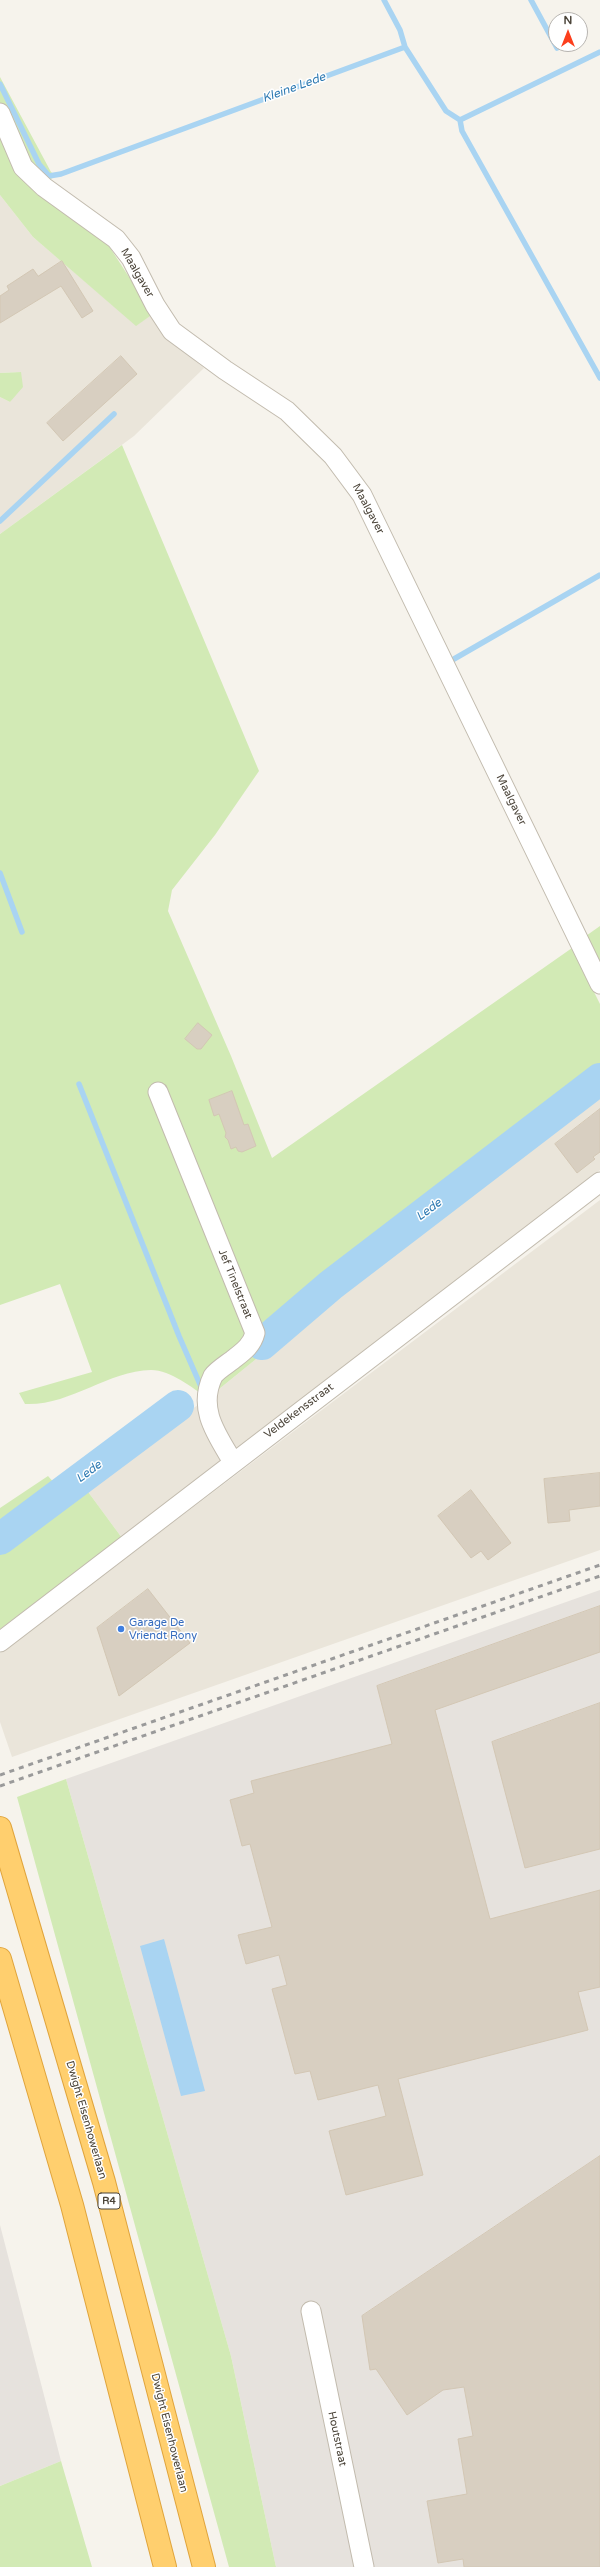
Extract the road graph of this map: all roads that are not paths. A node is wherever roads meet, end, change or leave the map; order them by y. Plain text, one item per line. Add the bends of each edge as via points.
1 (0, 113) edge
2 (600, 984) edge
3 (158, 1092) dead end
4 (600, 1182) edge
5 (234, 1462) junction
6 (0, 1642) edge
7 (2, 1832) edge
8 (0, 1959) edge
9 (311, 2310) dead end
10 (165, 2567) edge
11 (204, 2567) edge
12 (364, 2567) edge

1 - 2 street, Maalgaver via 23,167 44,187 116,239 131,258 155,305 172,331 287,411 328,451 359,490
3 - 5 street, Jef Tinelstraat via 255,1332 253,1341 247,1349 214,1375 208,1395 209,1420
4 - 5 street, Veldekensstraat
5 - 6 street, Veldekensstraat
7 - 11 highway, Dwight Eisenhowerlaan / R4 via 104,2182
8 - 10 highway via 72,2205
9 - 12 street, Houtstraat

